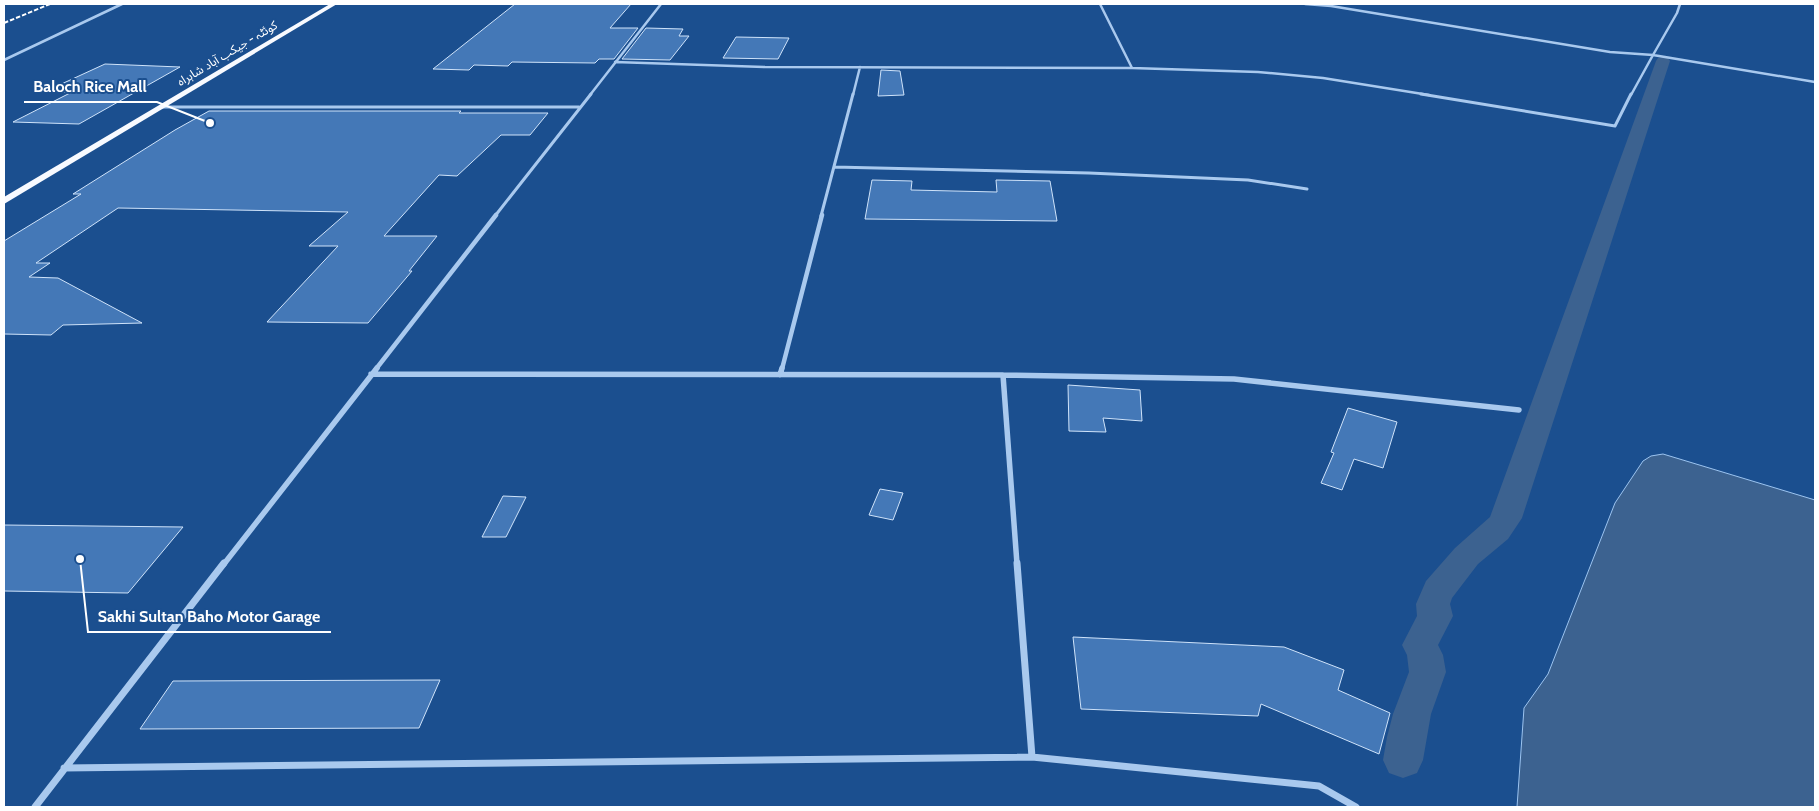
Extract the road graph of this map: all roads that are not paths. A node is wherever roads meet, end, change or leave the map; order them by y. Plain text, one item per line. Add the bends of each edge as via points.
1 (122, 4) edge
2 (334, 4) edge
3 (661, 4) edge
4 (1100, 4) edge
5 (1306, 4) edge
6 (1680, 4) edge
7 (1653, 55) junction
8 (4, 60) edge
9 (615, 62) junction
10 (860, 67) junction
11 (1132, 68) junction
12 (1815, 82) edge
13 (579, 106) junction
14 (161, 107) junction
15 (834, 167) junction
16 (1308, 189) dead end
17 (4, 201) edge
18 (371, 374) junction
19 (780, 375) junction
20 (1003, 375) junction
21 (1519, 410) dead end
22 (1032, 757) junction
23 (64, 768) junction
24 (35, 807) edge
25 (1356, 807) edge

1 - 8 street
2 - 14 highway, کوئٹہ - جیکب آباد شاہراہ
3 - 9 street
4 - 11 street
5 - 7 street via 1610,52
6 - 7 street
7 - 11 street via 1615,126 1323,78 1258,72
7 - 12 street
9 - 10 street
9 - 13 street
10 - 11 street
10 - 15 street
13 - 14 street
13 - 18 street
14 - 17 highway, کوئٹہ - جیکب آباد شاہراہ
15 - 16 street via 1248,180
15 - 19 street
18 - 19 street
18 - 23 street
19 - 20 street
20 - 21 street via 1234,380
20 - 22 street
22 - 23 street
22 - 25 street via 1319,786
23 - 24 street

